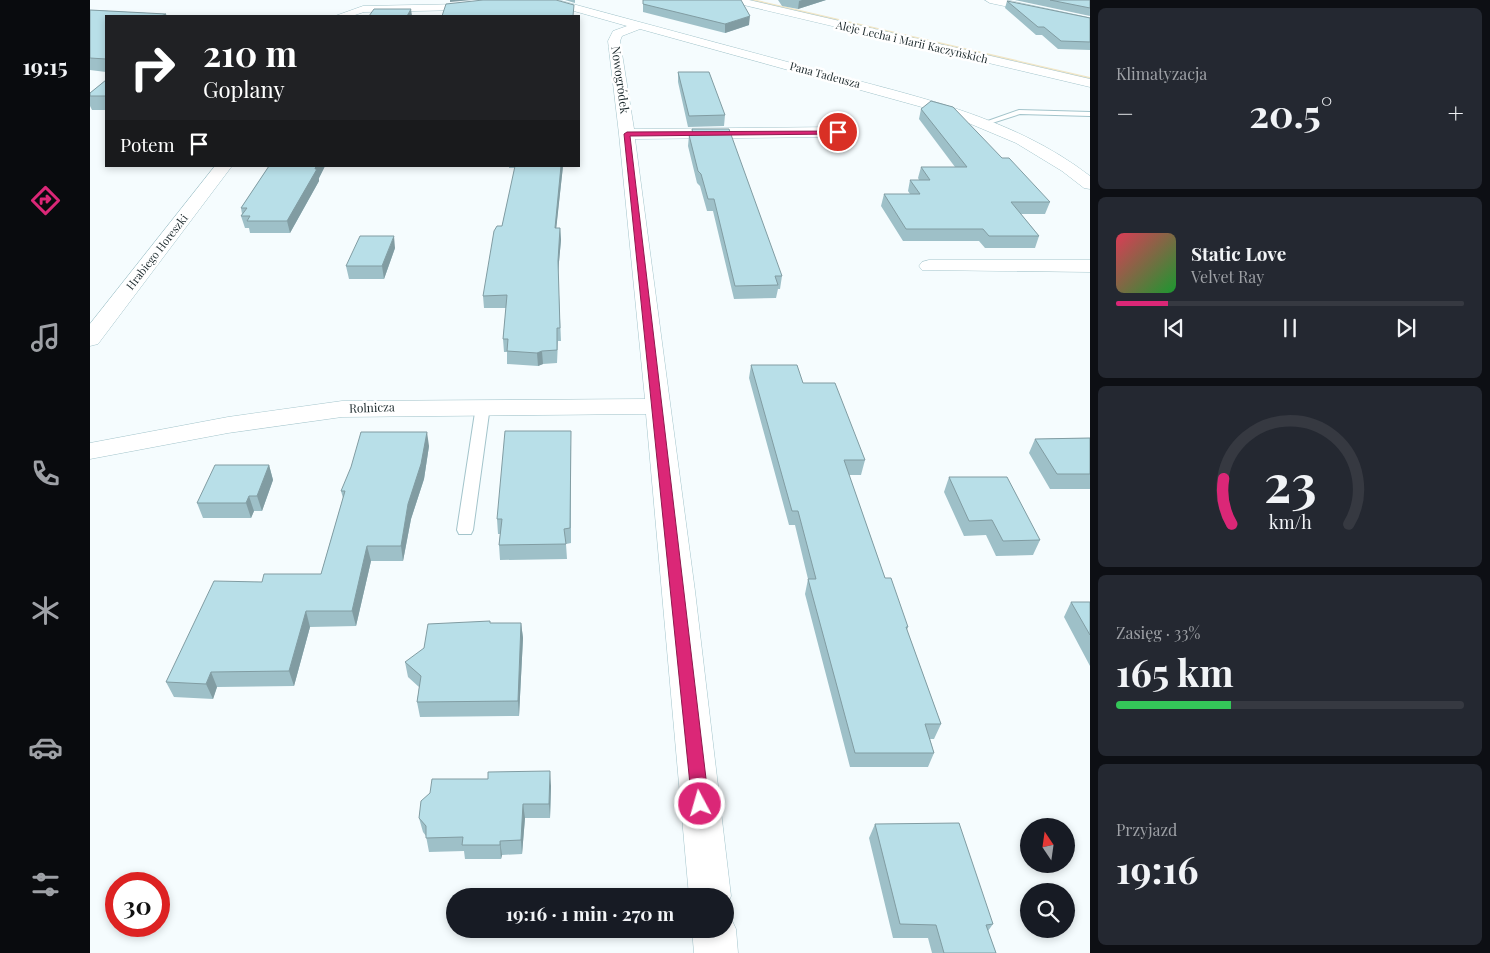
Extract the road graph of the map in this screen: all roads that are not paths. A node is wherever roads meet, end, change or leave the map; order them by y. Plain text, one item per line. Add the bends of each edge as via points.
1 (511, 0) edge
2 (546, 0) edge
3 (735, 0) edge
4 (772, 0) edge
5 (990, 0) edge
6 (1008, 1) edge
7 (344, 15) edge
8 (1090, 21) edge
9 (640, 25) junction
10 (1090, 72) edge
11 (1090, 83) edge
12 (1090, 114) edge
13 (986, 123) junction
14 (838, 132) dead end
15 (627, 134) junction
16 (223, 167) edge
17 (1089, 181) edge
18 (930, 266) dead end
19 (1090, 266) edge
20 (90, 339) edge
21 (483, 406) junction
22 (657, 406) junction
23 (90, 451) edge
24 (464, 530) dead end
25 (709, 888) edge
26 (715, 938) edge
27 (716, 953) edge

1 - 7 street via 465,7 363,9
2 - 9 street, Pana Tadeusza
3 - 11 street, Aleje Lecha i Marii Kaczyńskich
4 - 10 street, Aleje Lecha i Marii Kaczyńskich
5 - 6 street
6 - 8 street
9 - 13 street, Pana Tadeusza via 928,103
9 - 15 street, Nowogródek via 618,34 614,40
12 - 13 lane via 1019,112
13 - 17 street, Pana Tadeusza via 1042,151
14 - 15 street
15 - 22 street, Nowogródek
16 - 20 street, Hrabiego Horeszki
18 - 19 street
21 - 22 street, Rolnicza
21 - 23 street, Rolnicza via 342,408
21 - 24 lane
22 - 25 street, Nowogródek
26 - 27 street

